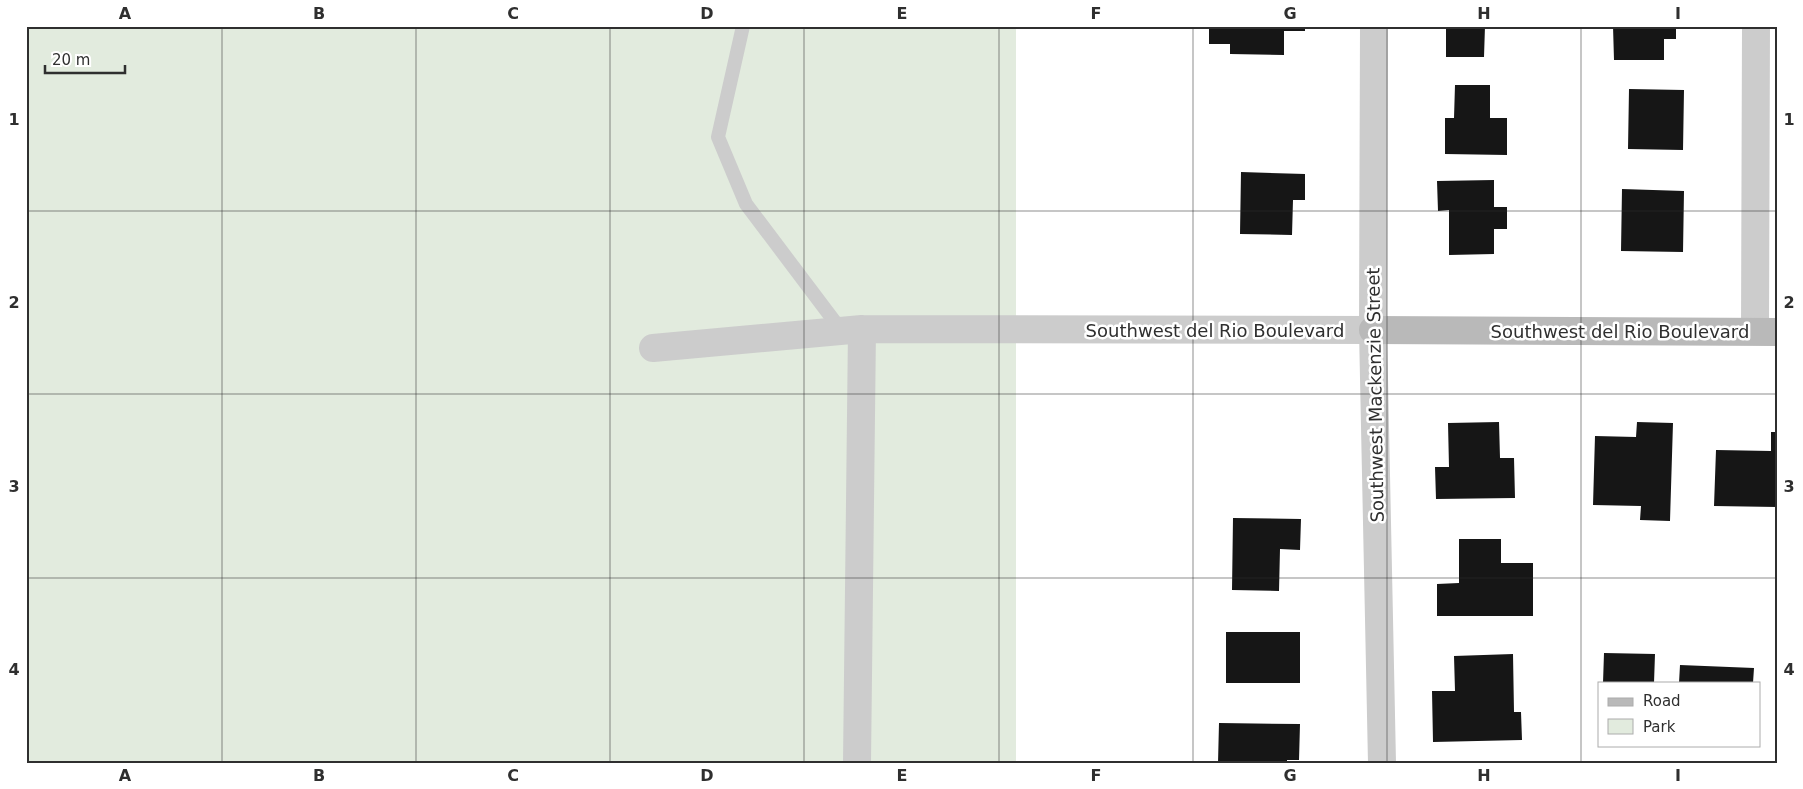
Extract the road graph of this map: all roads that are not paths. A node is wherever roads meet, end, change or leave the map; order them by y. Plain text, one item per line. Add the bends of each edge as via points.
1 (743, 26) edge
2 (1374, 26) edge
3 (1756, 26) edge
4 (851, 330) junction
5 (1373, 330) junction
6 (1766, 331) edge
7 (653, 348) dead end
8 (857, 763) edge
9 (1382, 763) edge

1 - 4 lane via 718,137 746,204
2 - 5 street, Southwest Mackenzie Street
3 - 6 street
4 - 5 street, Southwest del Rio Boulevard
4 - 7 street, Southwest del Rio Boulevard
4 - 8 street
5 - 6 street, Southwest del Rio Boulevard
5 - 9 street, Southwest Mackenzie Street

